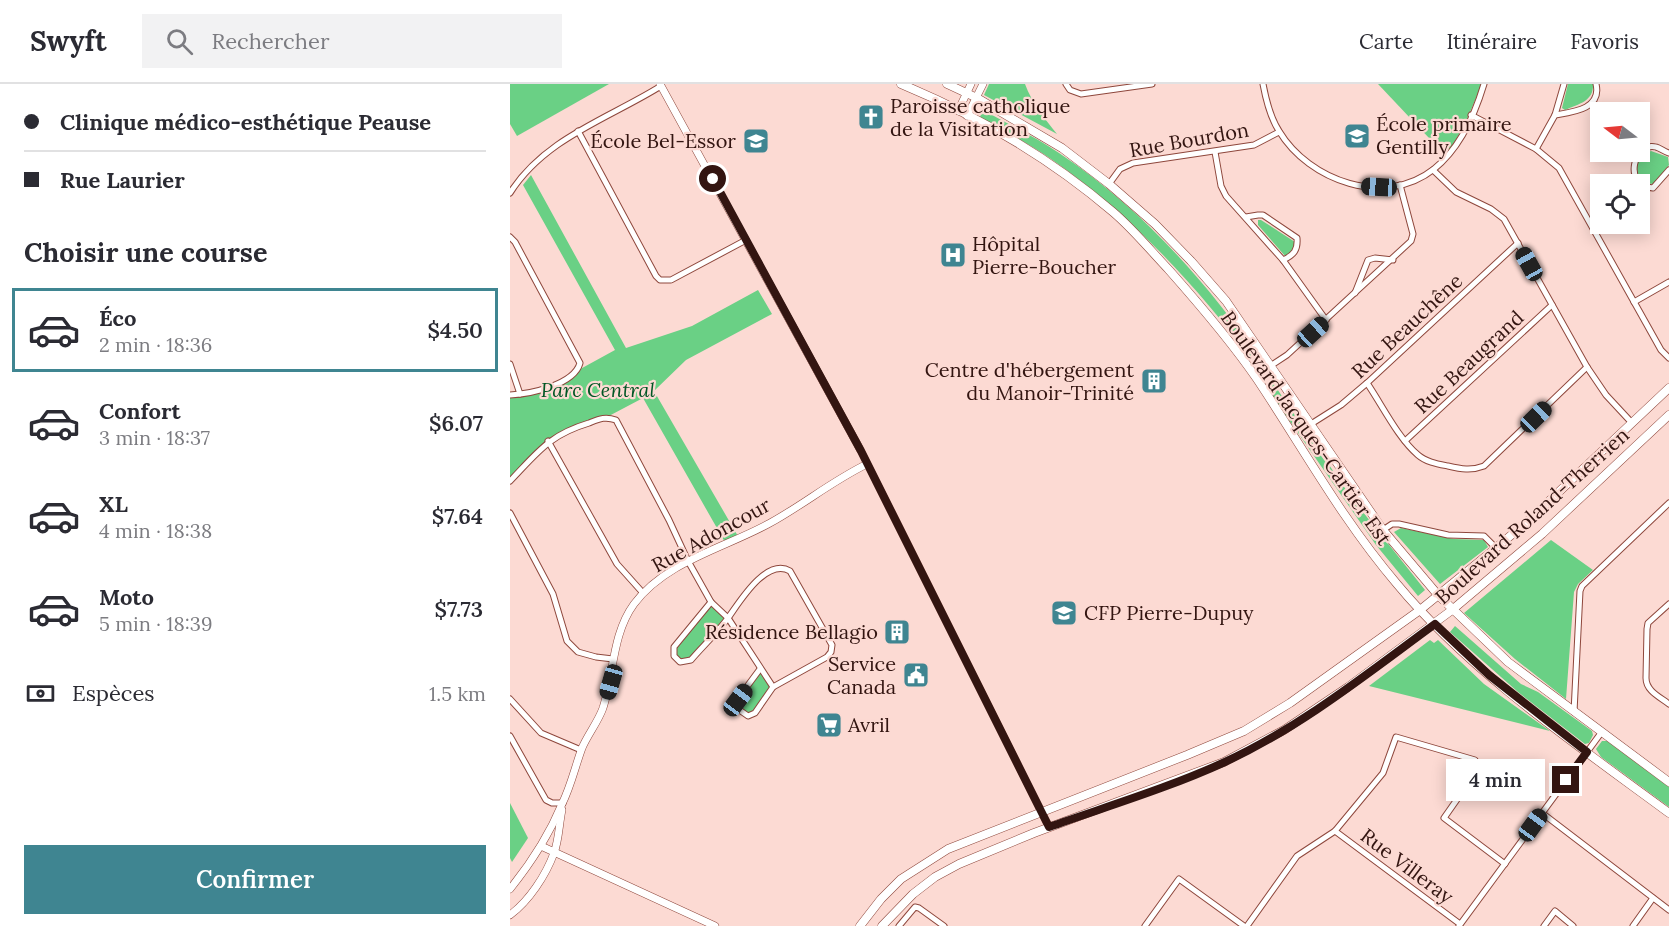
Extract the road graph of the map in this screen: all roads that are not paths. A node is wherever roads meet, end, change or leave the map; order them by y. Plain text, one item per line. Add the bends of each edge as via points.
1 (901, 84) edge
2 (947, 84) edge
3 (971, 84) edge
4 (983, 84) edge
5 (1066, 84) edge
6 (1152, 84) edge
7 (1263, 84) edge
8 (1484, 84) edge
9 (1564, 84) edge
10 (1596, 84) edge
11 (661, 85) edge
12 (1115, 87) edge
13 (967, 93) junction
14 (977, 98) junction
15 (958, 111) junction
16 (1555, 115) junction
17 (968, 116) junction
18 (1471, 116) junction
19 (578, 132) junction
20 (1279, 132) junction
21 (1536, 149) junction
22 (1215, 152) junction
23 (1669, 153) edge
24 (1433, 170) junction
25 (1669, 170) edge
26 (1109, 184) junction
27 (1400, 185) junction
28 (510, 193) edge
29 (1246, 218) junction
30 (510, 237) edge
31 (746, 240) junction
32 (1518, 243) junction
33 (1283, 260) junction
34 (1393, 260) junction
35 (1669, 282) edge
36 (1354, 294) junction
37 (1634, 302) junction
38 (1552, 305) junction
39 (1326, 320) junction
40 (1669, 358) edge
41 (510, 364) edge
42 (1271, 365) junction
43 (1587, 367) junction
44 (1255, 376) junction
45 (1367, 383) junction
46 (1669, 388) edge
47 (510, 394) edge
48 (520, 394) junction
49 (1669, 415) edge
50 (1632, 423) junction
51 (1311, 424) junction
52 (548, 441) junction
53 (1405, 441) junction
54 (867, 464) junction
55 (510, 481) edge
56 (1669, 503) edge
57 (510, 513) edge
58 (1383, 530) junction
59 (1496, 548) junction
60 (688, 561) junction
61 (643, 593) junction
62 (1438, 595) junction
63 (711, 602) junction
64 (1669, 604) edge
65 (1420, 610) junction
66 (1452, 610) junction
67 (728, 618) junction
68 (1435, 624) junction
69 (613, 659) junction
70 (760, 669) junction
71 (773, 687) junction
72 (511, 702) edge
73 (1669, 704) edge
74 (1574, 712) junction
75 (1601, 733) junction
76 (510, 736) edge
77 (581, 750) junction
78 (1587, 752) junction
79 (1669, 782) edge
80 (563, 803) junction
81 (1042, 811) junction
82 (1542, 813) junction
83 (1669, 813) edge
84 (1049, 827) junction
85 (1335, 831) junction
86 (541, 846) junction
87 (554, 853) junction
88 (1505, 864) junction
89 (510, 889) edge
90 (1653, 898) junction
91 (1669, 910) edge
92 (510, 915) edge
93 (1459, 925) edge
94 (715, 926) edge
95 (860, 926) edge
96 (882, 926) edge
97 (899, 926) edge
98 (944, 926) edge
99 (1145, 926) edge
100 (1246, 926) edge
101 (1544, 926) edge
102 (1573, 926) edge
103 (1633, 926) edge

1 - 15 main road, Boulevard Jacques-Cartier Est
2 - 13 main road, Boulevard Jacques-Cartier Est
3 - 13 street
4 - 14 street
5 - 12 street via 1081,94
6 - 12 street
7 - 20 street
8 - 18 street
9 - 16 street
10 - 16 street via 1594,100 1586,109
11 - 19 street
11 - 31 street
13 - 14 main road, Boulevard Jacques-Cartier Est
13 - 15 street
14 - 17 street
14 - 26 main road, Boulevard Jacques-Cartier Est via 1062,148
15 - 17 main road, Boulevard Jacques-Cartier Est
16 - 21 street
17 - 44 main road, Boulevard Jacques-Cartier Est via 1022,147 1114,213 1198,302
18 - 21 street
18 - 24 street via 1452,150
19 - 28 street via 539,158
19 - 31 street via 660,280 671,280
20 - 22 street, Rue Bourdon via 1254,145
20 - 27 street via 1326,176 1347,184
21 - 37 street via 1559,168
22 - 26 street, Rue Bourdon via 1133,163 1120,169
22 - 29 street via 1221,186
23 - 25 street via 1650,147 1634,161 1633,168 1645,188 1653,188
24 - 27 street
24 - 32 street via 1456,192 1499,215
26 - 42 main road, Boulevard Jacques-Cartier Est via 1191,261 1226,301
27 - 34 street via 1413,234
29 - 33 street
29 - 33 street via 1263,215 1297,238 1298,246 1292,256
30 - 48 street via 580,363 574,374 542,390
31 - 54 street
32 - 38 street
32 - 45 street, Rue Beauchêne
33 - 39 street
34 - 36 street
34 - 36 street via 1368,260
35 - 37 street
36 - 39 street
37 - 40 street
38 - 43 street
38 - 53 street, Rue Beaugrand
39 - 42 street
41 - 48 street
42 - 44 street
42 - 51 main road, Boulevard Jacques-Cartier Est
43 - 50 street
43 - 53 street via 1476,470 1432,463
44 - 65 main road, Boulevard Jacques-Cartier Est via 1357,533
45 - 51 street, Rue Beauchêne
45 - 53 street
46 - 50 main road, Boulevard Roland-Therrien
47 - 48 street
49 - 66 main road, Boulevard Roland-Therrien via 1542,534
50 - 59 main road, Boulevard Roland-Therrien
51 - 58 main road, Boulevard Jacques-Cartier Est
52 - 55 street
52 - 60 street via 607,417 616,420
52 - 61 street via 617,564
54 - 60 street, Rue Adoncour via 770,523
54 - 81 street
56 - 74 street via 1582,586
57 - 69 street via 553,594 567,641 578,652
58 - 59 street, Boulevard Roland-Therrien via 1399,524 1448,535 1484,536
58 - 62 main road, Boulevard Jacques-Cartier Est
59 - 62 main road, Boulevard Roland-Therrien
60 - 61 street, Rue Adoncour
60 - 63 street
61 - 69 street, Rue Adoncour via 625,620
62 - 65 main road, Boulevard Roland-Therrien
62 - 66 main road, Boulevard Jacques-Cartier Est
63 - 67 street
63 - 67 street via 674,647 674,656 680,662 691,660
64 - 73 street via 1648,622 1646,678 1651,690
65 - 68 main road, Boulevard Jacques-Cartier Est
65 - 81 main road, Boulevard Roland-Therrien via 1317,685 1244,731
66 - 68 main road, Boulevard Roland-Therrien
66 - 74 main road, Boulevard Jacques-Cartier Est via 1508,662
67 - 70 street
67 - 71 street via 756,581 780,568 790,571 832,645 831,652
68 - 78 main road, Boulevard Jacques-Cartier Est via 1489,675
68 - 84 main road, Boulevard Roland-Therrien via 1284,730 1232,758
69 - 77 street, Rue Adoncour via 602,711
70 - 71 street
70 - 71 street via 738,700 738,709 748,716 755,712
72 - 77 street via 541,733
74 - 75 main road, Boulevard Jacques-Cartier Est
75 - 78 street
75 - 79 main road, Boulevard Jacques-Cartier Est
76 - 80 street via 546,800
77 - 80 street, Rue Adoncour
78 - 82 street
78 - 83 main road, Boulevard Jacques-Cartier Est
80 - 86 street, Rue Adoncour
80 - 87 street, Rue Adoncour
81 - 84 street
81 - 95 main road, Boulevard Roland-Therrien via 948,849 923,864 901,879
82 - 88 street
82 - 90 street
84 - 96 main road, Boulevard Roland-Therrien via 935,877
85 - 88 street via 1383,773 1396,736 1475,760 1479,768 1444,818
85 - 93 street, Rue Villeray
85 - 100 street via 1297,856
86 - 87 street
86 - 89 street, Rue Adoncour
87 - 92 street, Rue Adoncour via 537,884
87 - 94 street
88 - 93 street
90 - 91 street
90 - 103 street
97 - 98 street via 915,908
99 - 100 street via 1179,879
101 - 102 street via 1555,911

